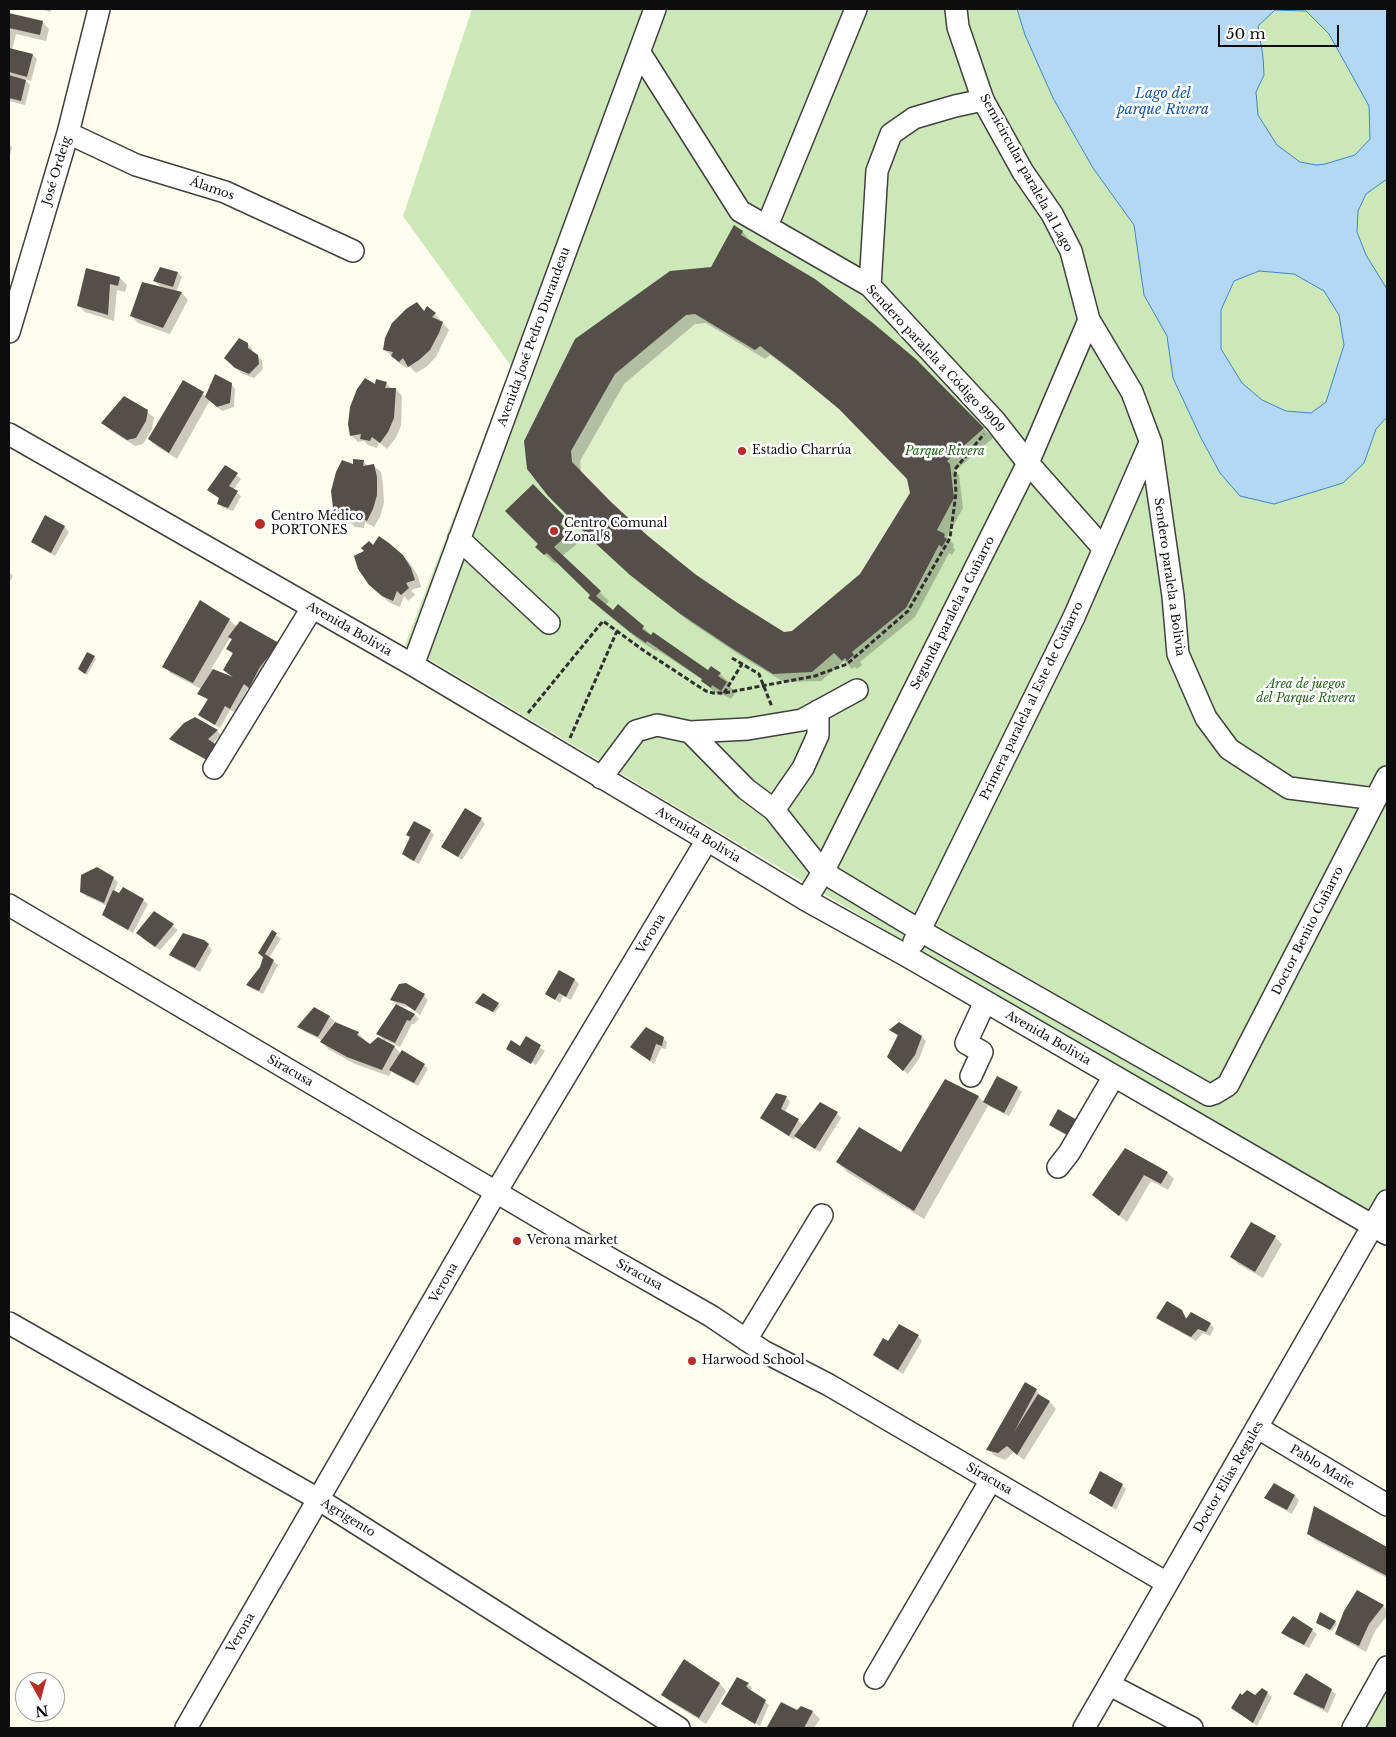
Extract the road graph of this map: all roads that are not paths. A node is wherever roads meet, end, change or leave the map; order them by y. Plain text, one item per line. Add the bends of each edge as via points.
1 (99, 9) edge
2 (655, 9) edge
3 (856, 9) edge
4 (956, 9) edge
5 (640, 53) junction
6 (983, 100) junction
7 (68, 133) junction
8 (767, 226) junction
9 (354, 251) dead end
10 (870, 286) junction
11 (1089, 320) junction
12 (9, 332) edge
13 (9, 434) edge
14 (1150, 443) junction
15 (1028, 463) junction
16 (459, 539) junction
17 (1104, 548) junction
18 (312, 608) junction
19 (549, 623) dead end
20 (413, 665) junction
21 (857, 690) dead end
22 (818, 710) junction
23 (690, 732) junction
24 (214, 768) dead end
25 (1387, 777) edge
26 (601, 778) junction
27 (1376, 799) junction
28 (774, 810) junction
29 (707, 840) junction
30 (824, 872) junction
31 (806, 900) junction
32 (9, 905) edge
33 (919, 930) junction
34 (906, 956) junction
35 (985, 1002) junction
36 (971, 1076) dead end
37 (1114, 1076) junction
38 (1058, 1167) dead end
39 (496, 1192) junction
40 (1387, 1201) edge
41 (822, 1214) dead end
42 (1381, 1230) edge
43 (9, 1324) edge
44 (746, 1340) junction
45 (1258, 1428) junction
46 (991, 1480) junction
47 (318, 1499) junction
48 (1387, 1505) edge
49 (1167, 1583) junction
50 (1387, 1667) edge
51 (875, 1678) dead end
52 (1110, 1685) junction
53 (186, 1728) edge
54 (679, 1728) edge
55 (1084, 1728) edge
56 (1192, 1728) edge
57 (1353, 1728) edge

1 - 7 street, José Ordeig
2 - 5 street, Avenida José Pedro Durandeau
3 - 8 street
4 - 6 street, Semicircular paralela al Lago via 958,27
5 - 8 street, Sendero paralela a Código 9909 via 740,211
5 - 16 street, Avenida José Pedro Durandeau
6 - 10 street via 914,118 891,134 877,171
6 - 11 street, Semicircular paralela al Lago via 1071,251
7 - 9 street, Álamos via 136,165 225,192
7 - 12 street, José Ordeig
8 - 10 street, Sendero paralela a Código 9909
10 - 15 street, Sendero paralela a Código 9909 via 995,421
11 - 14 street, Semicircular paralela al Lago via 1132,392
11 - 15 street, Segunda paralela a Cuñarro
13 - 18 street, Avenida Bolivia
14 - 17 street, Primera paralela al Este de Cuñarro
14 - 27 street, Sendero paralela a Bolivia via 1173,596 1178,654 1206,718 1229,749 1290,788
15 - 17 street, Sendero paralela a Código 9909
15 - 30 street, Segunda paralela a Cuñarro
16 - 19 street
16 - 20 street, Avenida José Pedro Durandeau
17 - 33 street, Primera paralela al Este de Cuñarro via 1074,618
18 - 20 street, Avenida Bolivia
18 - 24 street
20 - 26 street, Avenida Bolivia
21 - 22 street
22 - 23 street via 802,720 748,730
22 - 28 street via 818,735 803,768
23 - 26 street via 657,725 636,730
23 - 28 street via 746,789
25 - 27 street, Doctor Benito Cuñarro
26 - 29 street, Avenida Bolivia
27 - 33 street, Doctor Benito Cuñarro via 1228,1085 1209,1095
28 - 30 street
29 - 31 street, Avenida Bolivia
29 - 39 street, Verona
30 - 31 street, Segunda paralela a Cuñarro
30 - 33 street
31 - 34 street, Avenida Bolivia
32 - 39 street, Siracusa
33 - 34 street, Primera paralela al Este de Cuñarro
34 - 35 street, Avenida Bolivia
35 - 36 street via 966,1043 982,1052
35 - 37 street, Avenida Bolivia
37 - 38 street
37 - 42 street, Avenida Bolivia
39 - 44 street, Siracusa via 711,1316
39 - 47 street, Verona
40 - 42 street, Doctor Elias Regules
41 - 44 street
42 - 45 street, Doctor Elias Regules
43 - 47 street, Agrigento
44 - 46 street, Siracusa
45 - 48 street, Pablo Mañe
45 - 49 street, Doctor Elias Regules
46 - 49 street, Siracusa
46 - 51 street
47 - 53 street, Verona
47 - 54 street, Agrigento
49 - 52 street, Doctor Elias Regules
50 - 57 street
52 - 55 street, Doctor Elias Regules
52 - 56 street

